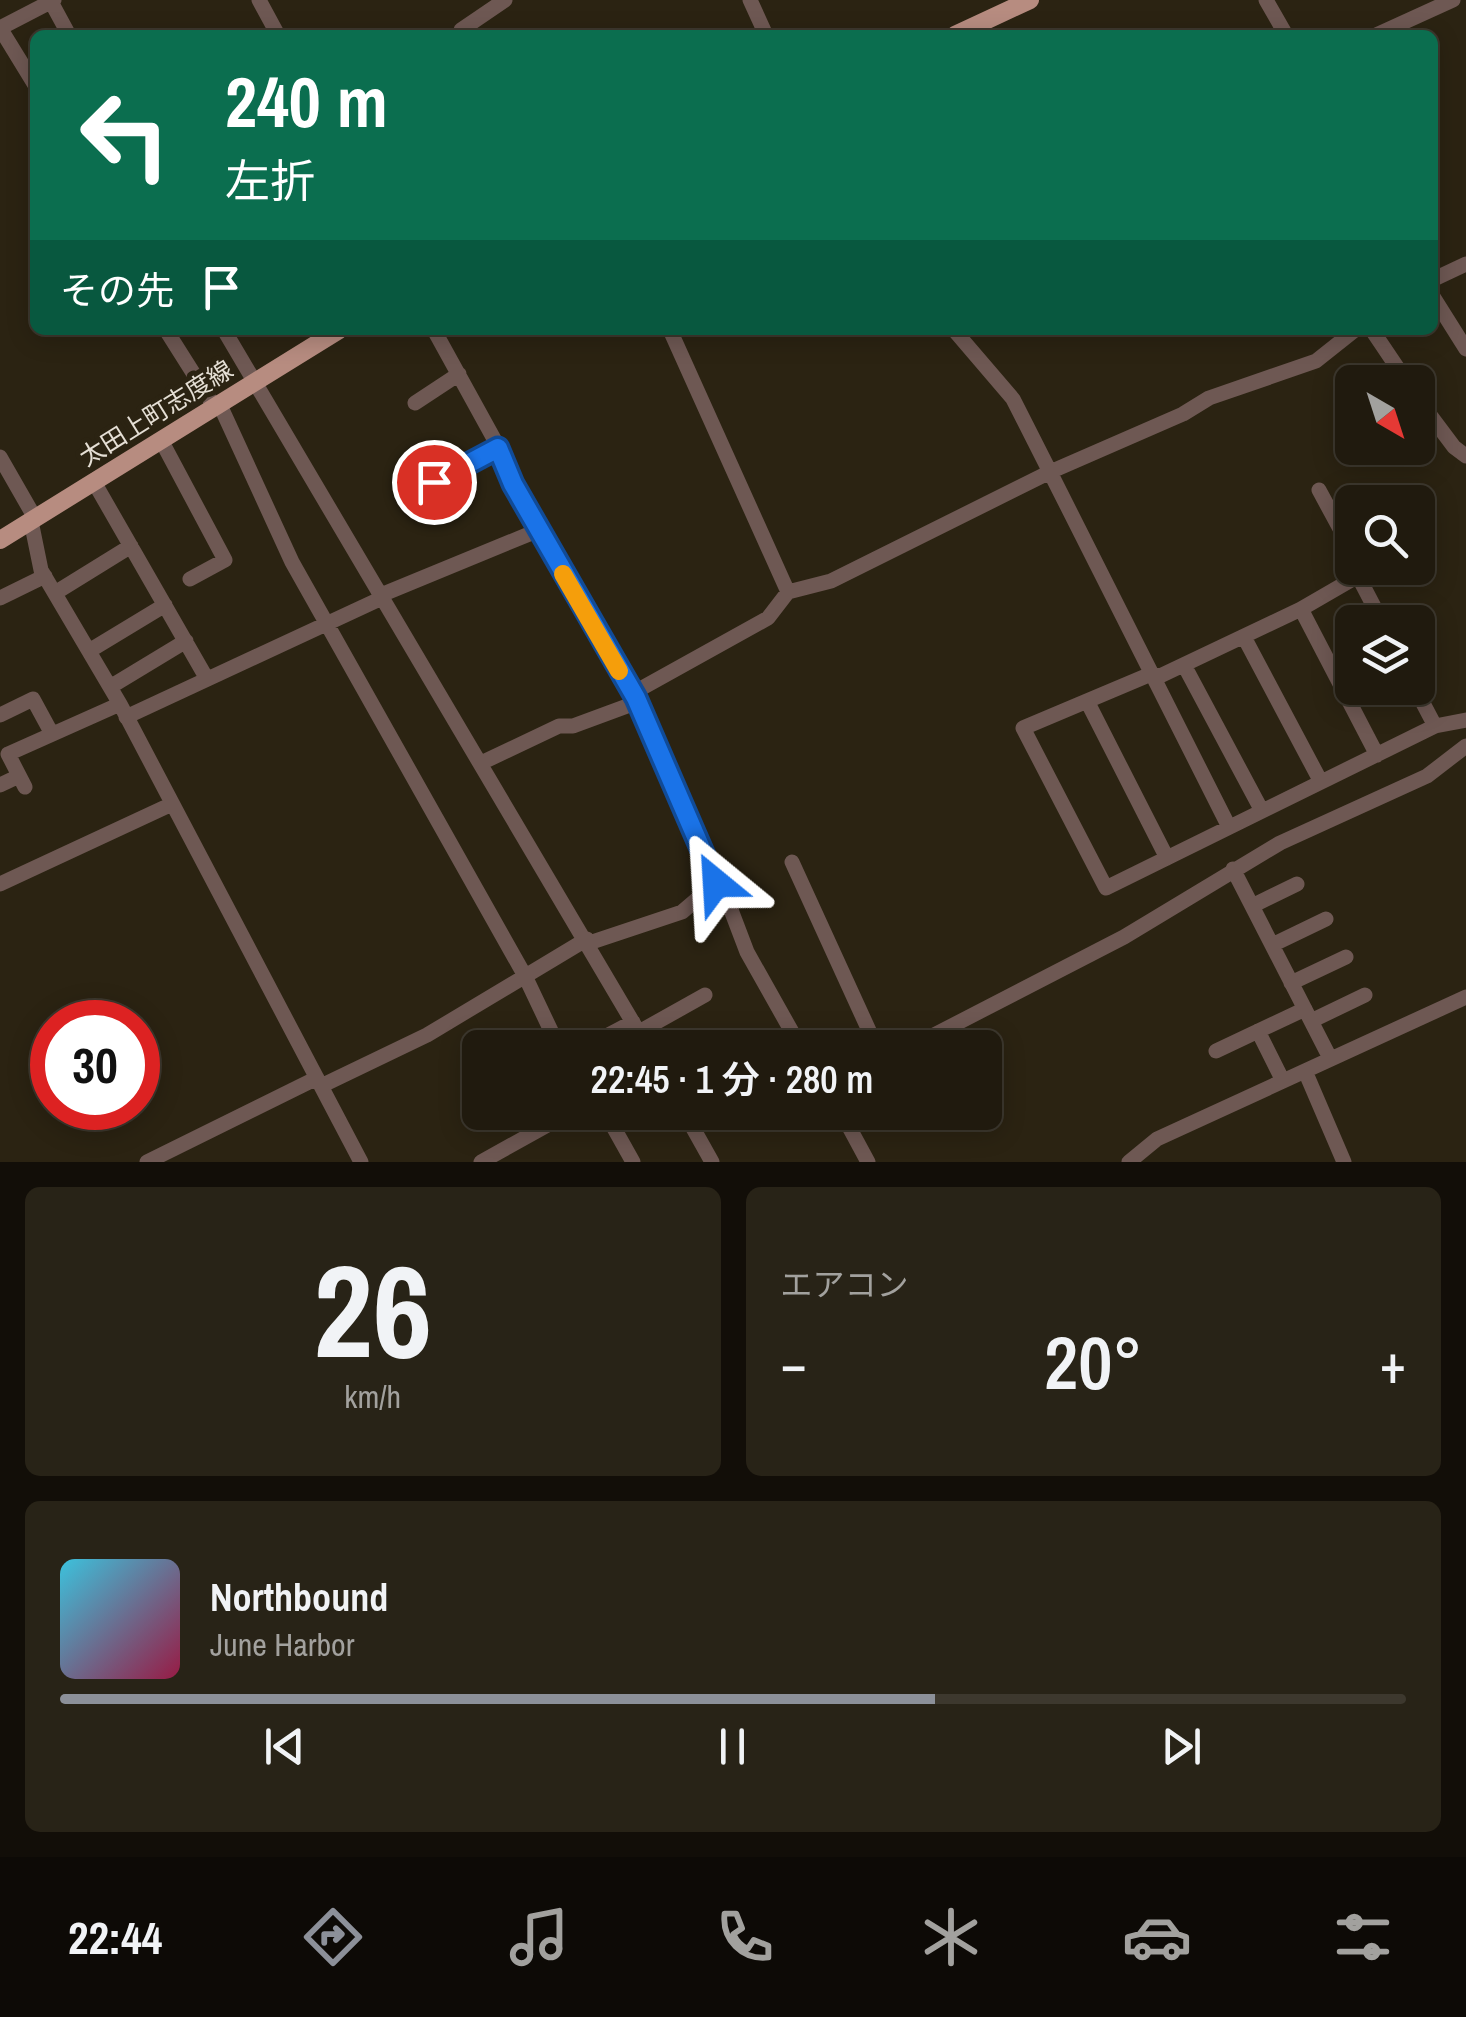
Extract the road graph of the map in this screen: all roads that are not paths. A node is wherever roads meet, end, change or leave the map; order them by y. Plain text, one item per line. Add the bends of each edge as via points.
1 (52, 0) edge
2 (259, 0) edge
3 (504, 0) edge
4 (750, 0) edge
5 (1030, 0) edge
6 (1266, 0) edge
7 (1452, 0) edge
8 (0, 28) edge
9 (67, 30) edge
10 (275, 30) edge
11 (461, 30) edge
12 (764, 30) edge
13 (966, 30) edge
14 (1283, 30) edge
15 (1387, 30) edge
16 (30, 77) edge
17 (1466, 264) edge
18 (1438, 277) edge
19 (1438, 305) edge
20 (169, 335) edge
21 (227, 335) edge
22 (331, 335) edge
23 (437, 335) edge
24 (672, 335) edge
25 (958, 335) edge
26 (1349, 335) edge
27 (1375, 335) edge
28 (1466, 349) edge
29 (1396, 365) edge
30 (459, 374) junction
31 (255, 381) junction
32 (415, 404) dead end
33 (216, 405) junction
34 (1435, 422) edge
35 (161, 440) junction
36 (498, 448) junction
37 (0, 456) edge
38 (1466, 456) edge
39 (1050, 472) junction
40 (94, 482) junction
41 (421, 490) dead end
42 (1319, 490) dead end
43 (33, 520) junction
44 (1335, 520) edge
45 (539, 530) junction
46 (0, 540) edge
47 (131, 546) junction
48 (45, 576) junction
49 (190, 579) dead end
50 (1339, 585) edge
51 (788, 592) junction
52 (54, 593) junction
53 (382, 596) junction
54 (0, 598) edge
55 (165, 605) junction
56 (1301, 609) junction
57 (328, 623) junction
58 (1244, 637) junction
59 (186, 641) junction
60 (89, 651) junction
61 (1184, 665) junction
62 (1151, 674) junction
63 (207, 679) junction
64 (110, 687) junction
65 (636, 698) junction
66 (1087, 701) junction
67 (1424, 705) edge
68 (123, 711) junction
69 (0, 714) edge
70 (1460, 722) edge
71 (1435, 726) junction
72 (52, 734) junction
73 (1466, 746) edge
74 (1377, 755) junction
75 (481, 763) junction
76 (1321, 782) junction
77 (0, 785) edge
78 (172, 804) junction
79 (1262, 811) junction
80 (1228, 827) junction
81 (1167, 858) junction
82 (792, 862) dead end
83 (1234, 869) junction
84 (720, 881) dead end
85 (0, 884) edge
86 (1296, 884) dead end
87 (1252, 906) junction
88 (1326, 918) dead end
89 (588, 941) junction
90 (1272, 944) junction
91 (1346, 957) dead end
92 (525, 976) junction
93 (1292, 983) junction
94 (706, 995) dead end
95 (1364, 995) dead end
96 (1466, 998) edge
97 (1308, 1015) junction
98 (636, 1027) junction
99 (551, 1030) edge
100 (629, 1030) edge
101 (638, 1030) edge
102 (791, 1030) edge
103 (869, 1030) edge
104 (944, 1030) edge
105 (1258, 1031) junction
106 (1216, 1050) dead end
107 (1330, 1058) junction
108 (1305, 1070) junction
109 (1282, 1081) junction
110 (319, 1082) junction
111 (539, 1130) edge
112 (615, 1130) edge
113 (694, 1130) edge
114 (851, 1130) edge
115 (146, 1162) edge
116 (360, 1162) edge
117 (481, 1162) edge
118 (634, 1162) edge
119 (712, 1162) edge
120 (868, 1162) edge
121 (1130, 1162) edge
122 (1344, 1162) edge

1 - 8 street
1 - 9 street
2 - 10 street
3 - 11 street
4 - 12 street
5 - 13 main road
6 - 14 street
7 - 15 street
8 - 16 street
17 - 18 street
19 - 28 street
20 - 33 street
21 - 31 street
22 - 31 main road, 太田上町志度線
23 - 30 street
24 - 51 street
25 - 39 street via 1014,400
26 - 39 street via 1316,361 1209,398
27 - 29 street
30 - 32 street
30 - 36 street
31 - 33 main road, 太田上町志度線
31 - 53 street
33 - 35 main road, 太田上町志度線
33 - 57 street
34 - 38 street
35 - 40 main road, 太田上町志度線
35 - 49 street via 225,560
36 - 41 street
36 - 45 street
37 - 43 street
39 - 51 street via 831,581
39 - 62 street
40 - 43 main road, 太田上町志度線
40 - 47 street
42 - 44 street
43 - 46 main road, 太田上町志度線
43 - 48 street via 34,550
45 - 53 street
45 - 65 street
47 - 52 street
47 - 55 street
48 - 52 street
48 - 54 street
50 - 56 street
51 - 65 street via 768,618
52 - 60 street
53 - 57 street
53 - 75 street
55 - 59 street
55 - 60 street
56 - 58 street
56 - 74 street
57 - 63 street
57 - 92 street
58 - 61 street
58 - 76 street
59 - 63 street
59 - 64 street
60 - 64 street
61 - 62 street
61 - 79 street
62 - 66 street
62 - 80 street
63 - 68 street
64 - 68 street
65 - 75 street
65 - 89 street via 716,883 682,912
66 - 81 street
66 - 81 street via 1023,728 1106,888
67 - 71 street
68 - 72 street
68 - 78 street
69 - 72 street via 33,699
70 - 71 street
70 - 73 street
71 - 74 street
72 - 77 street via 8,754 22,781
73 - 83 street via 1426,776
74 - 76 street
75 - 89 street
76 - 79 street
78 - 85 street
78 - 110 street
79 - 80 street
80 - 81 street
82 - 103 street
83 - 87 street
83 - 104 street via 1124,938
84 - 102 street via 746,952
86 - 87 street
87 - 90 street
88 - 90 street
89 - 92 street
89 - 98 street
90 - 93 street
91 - 93 street
92 - 99 street
92 - 110 street via 427,1035
93 - 97 street
94 - 98 street
95 - 97 street
96 - 107 street
97 - 105 street
97 - 107 street
98 - 100 street
98 - 101 street
105 - 106 street
105 - 109 street
107 - 108 street
108 - 109 street
108 - 122 street
109 - 121 street via 1157,1139
110 - 115 street
110 - 116 street
111 - 117 street
112 - 118 street
113 - 119 street
114 - 120 street

